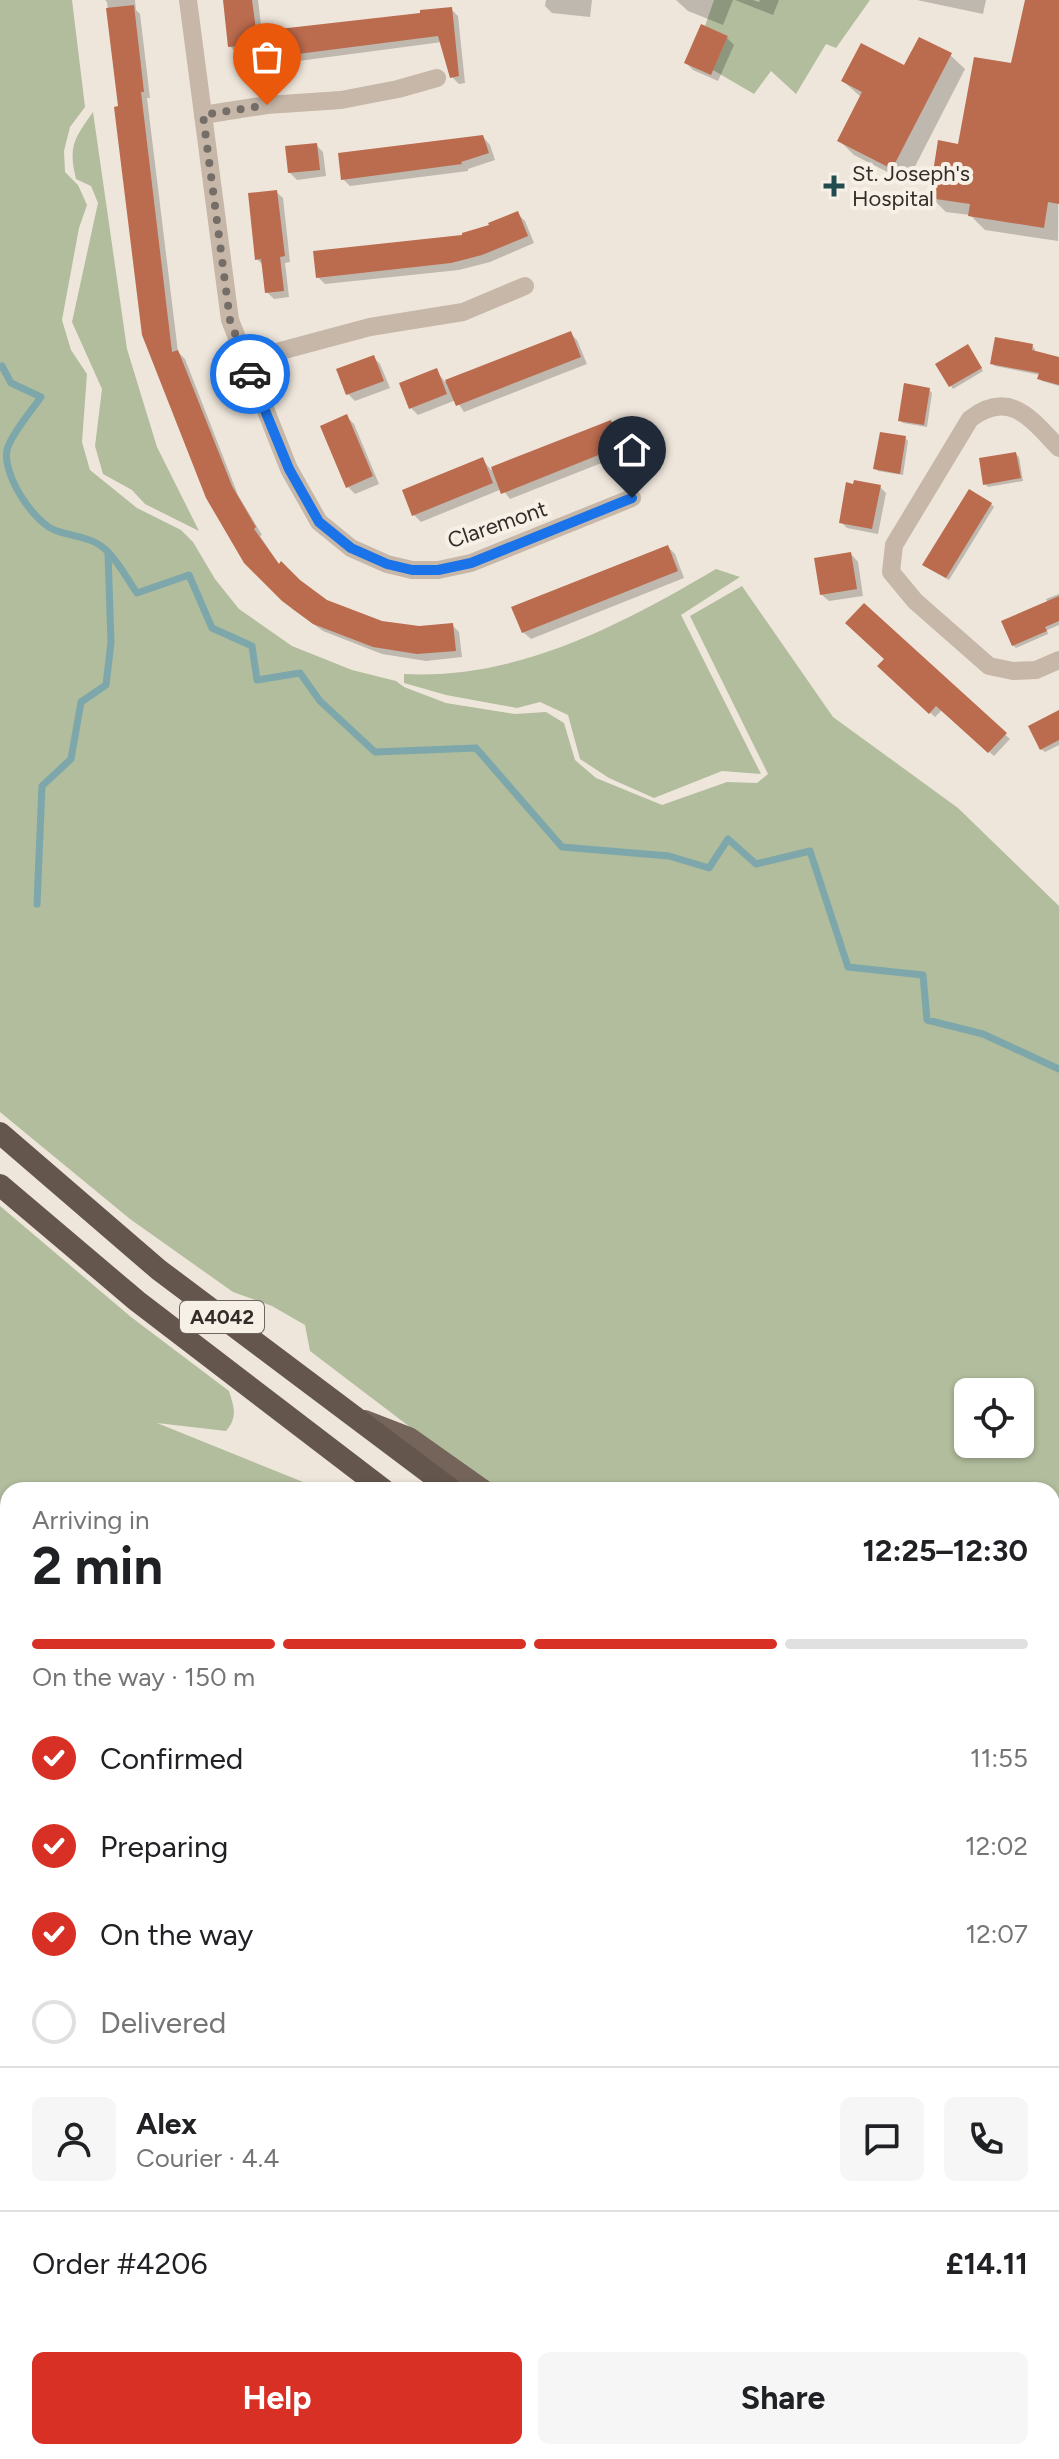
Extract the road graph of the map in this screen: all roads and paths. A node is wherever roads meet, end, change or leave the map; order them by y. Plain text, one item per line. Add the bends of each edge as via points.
1 (188, 0) edge
2 (437, 78) dead end
3 (203, 115) junction
4 (525, 286) dead end
5 (246, 366) junction
6 (1059, 448) edge
7 (632, 498) dead end
8 (1059, 660) edge
9 (0, 1133) edge
10 (0, 1185) edge
11 (354, 1416) junction
12 (374, 1482) edge
13 (441, 1482) edge
14 (473, 1482) edge

1 - 3 street, Claremont
2 - 3 street via 341,100
3 - 5 street, Claremont via 230,320
4 - 5 street via 463,312 370,327 273,353
5 - 7 street, Claremont via 289,469 319,522 351,548 387,564 438,570 471,563
6 - 8 street via 1013,408 996,405 981,410 962,430 894,545 891,572 915,601 989,666 1036,670
9 - 11 highway, A4042 via 159,1270
10 - 12 highway, A4042 via 137,1301
11 - 13 highway, A4042
11 - 14 main road via 409,1437

